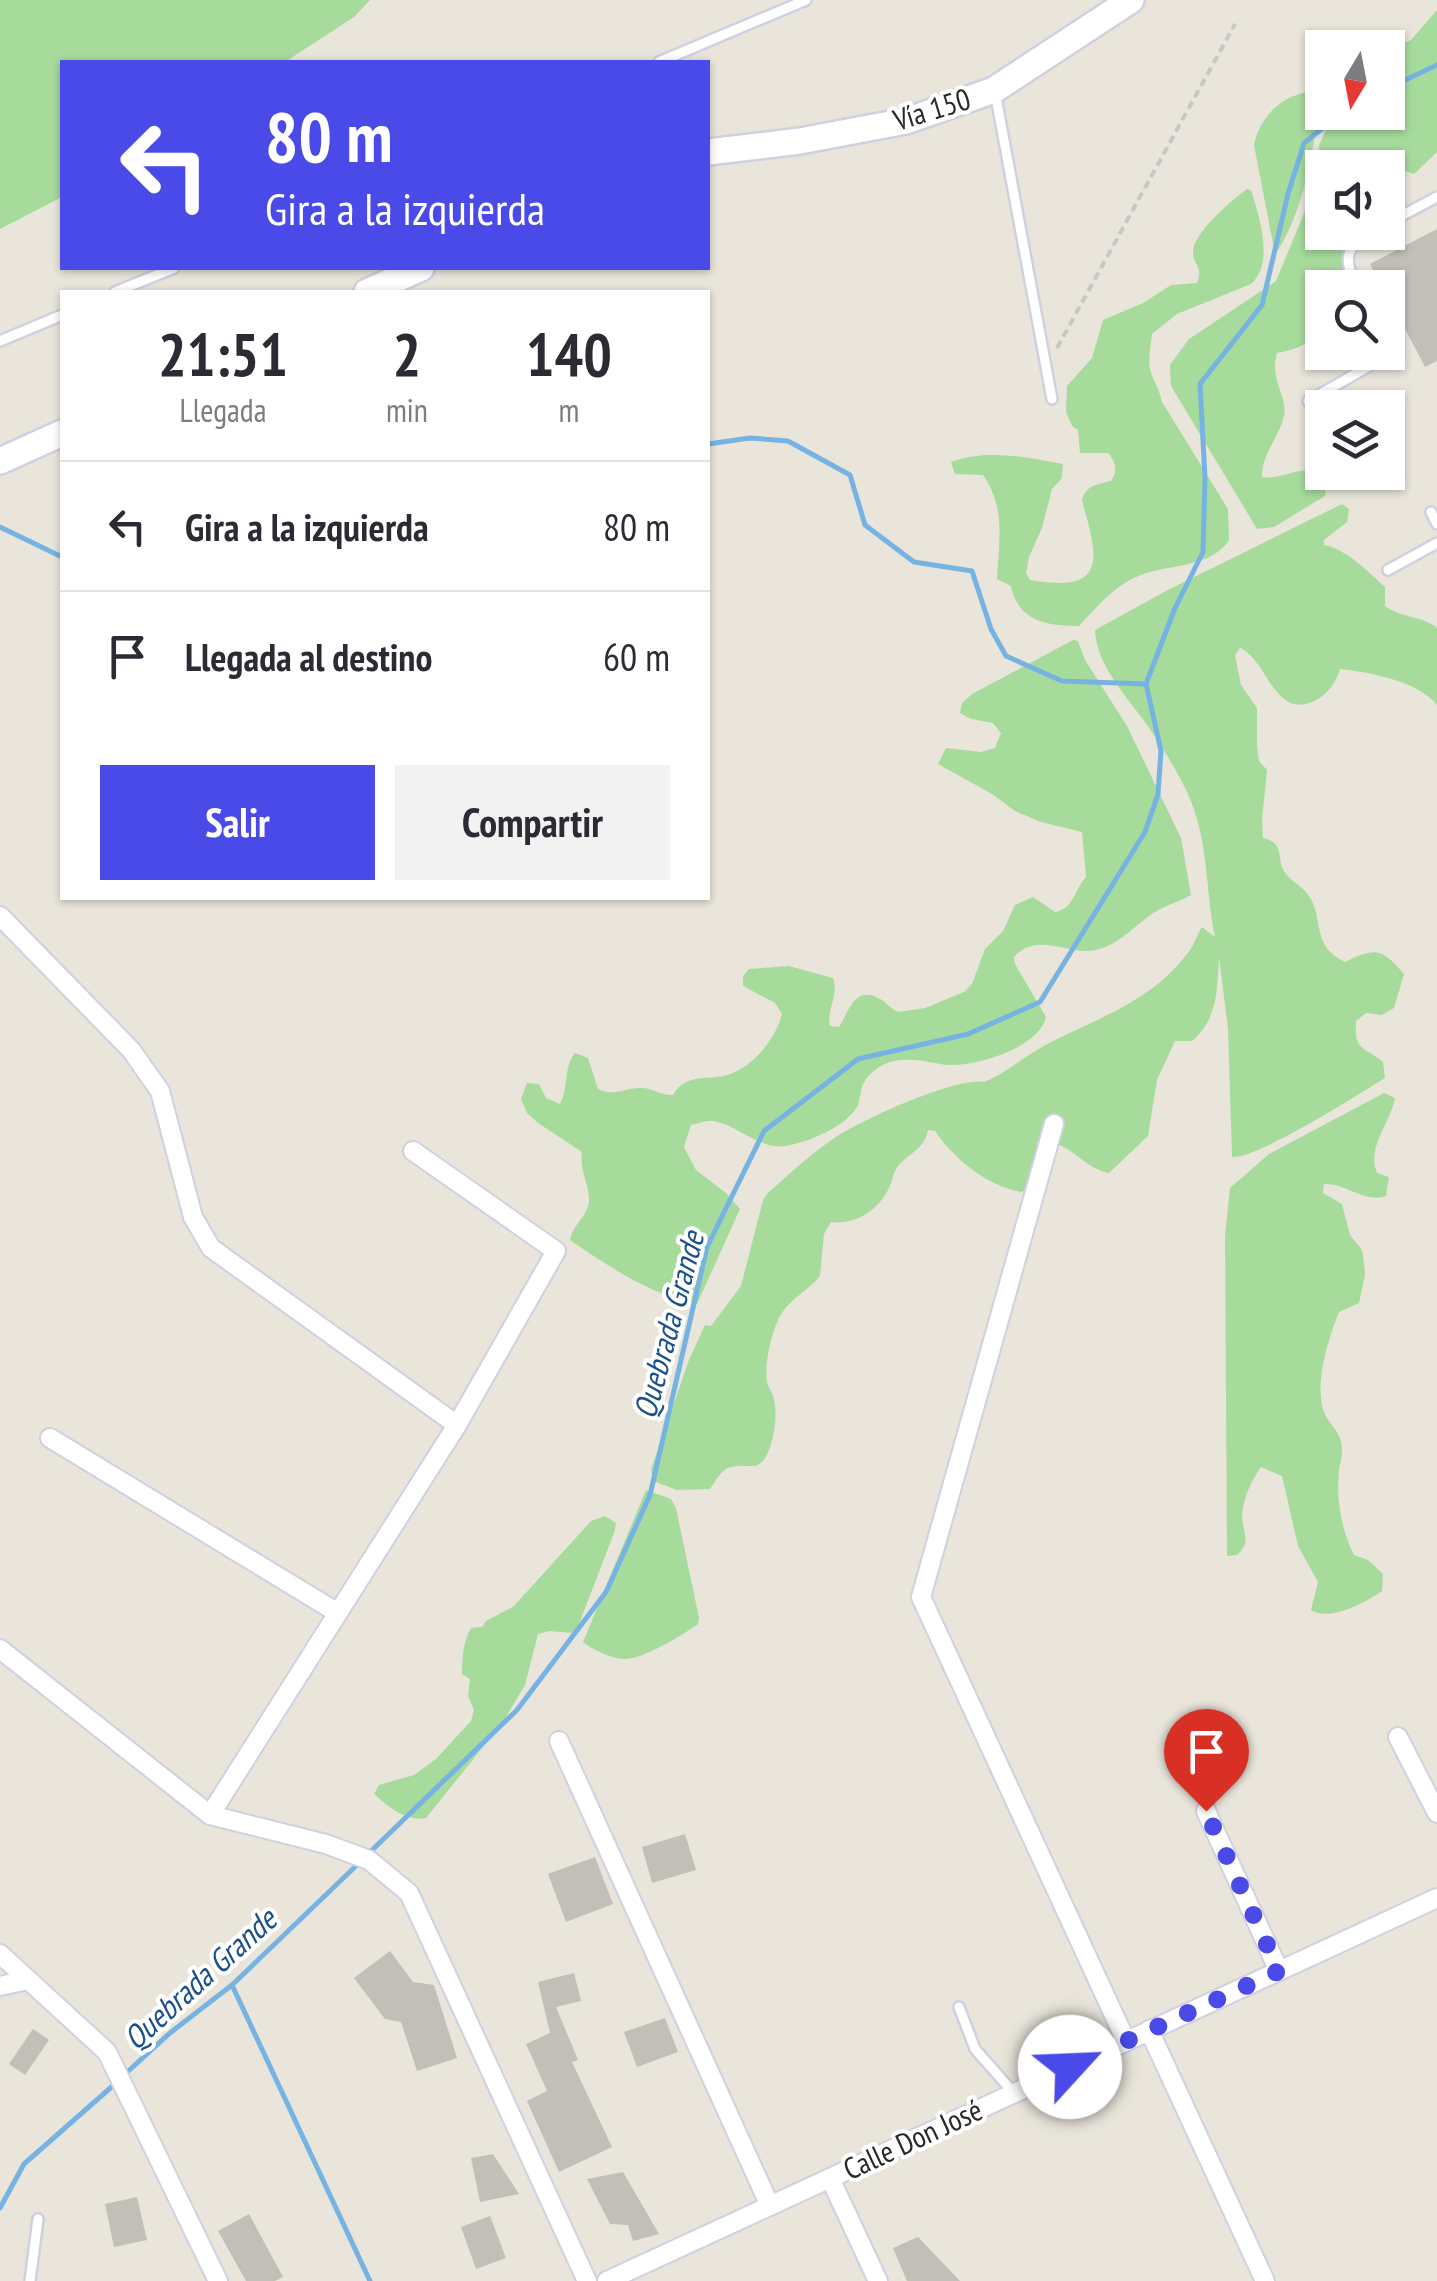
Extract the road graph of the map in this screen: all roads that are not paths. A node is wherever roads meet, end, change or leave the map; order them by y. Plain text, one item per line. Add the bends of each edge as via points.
1 (806, 0) edge
2 (1131, 0) edge
3 (665, 60) edge
4 (994, 90) junction
5 (710, 152) edge
6 (1437, 197) edge
7 (1405, 213) edge
8 (169, 270) edge
9 (417, 270) edge
10 (120, 290) edge
11 (372, 290) edge
12 (60, 316) edge
13 (0, 341) edge
14 (1362, 370) edge
15 (1326, 390) edge
16 (1052, 399) dead end
17 (60, 433) edge
18 (0, 461) edge
19 (1431, 512) dead end
20 (1437, 524) edge
21 (1437, 543) edge
22 (1388, 570) dead end
23 (0, 916) edge
24 (1054, 1124) dead end
25 (413, 1150) dead end
26 (457, 1426) junction
27 (50, 1438) dead end
28 (338, 1614) junction
29 (0, 1649) edge
30 (1398, 1737) dead end
31 (559, 1741) dead end
32 (1206, 1811) dead end
33 (1437, 1813) edge
34 (210, 1815) junction
35 (1437, 1898) edge
36 (0, 1954) edge
37 (1279, 1971) junction
38 (28, 1980) junction
39 (0, 1986) edge
40 (959, 2007) dead end
41 (1149, 2030) junction
42 (1126, 2041) junction
43 (1014, 2093) junction
44 (830, 2178) junction
45 (770, 2206) junction
46 (38, 2219) dead end
47 (30, 2281) edge
48 (218, 2281) edge
49 (587, 2281) edge
50 (607, 2281) edge
51 (878, 2281) edge
52 (1265, 2281) edge

1 - 3 lane
2 - 4 main road, Vía 150
4 - 5 main road, Vía 150 via 906,121
4 - 16 lane
6 - 7 lane
8 - 10 lane
9 - 11 main road
12 - 13 lane
14 - 15 lane
17 - 18 main road
19 - 20 lane
21 - 22 lane
23 - 26 street via 160,1090 192,1217 211,1248
24 - 42 street via 922,1597
25 - 26 street via 556,1251
26 - 28 street
27 - 28 street
28 - 34 street
29 - 34 street
30 - 33 street
31 - 45 street
32 - 37 street
34 - 49 street via 369,1860 409,1893
35 - 37 street, Calle Don José
36 - 38 street
37 - 41 street, Calle Don José
38 - 39 street
38 - 48 street via 107,2052
40 - 43 lane via 975,2049
41 - 42 street, Calle Don José
41 - 52 street
42 - 43 street, Calle Don José
43 - 44 street, Calle Don José
44 - 45 street, Calle Don José
44 - 51 street
45 - 50 street, Calle Don José
46 - 47 lane

